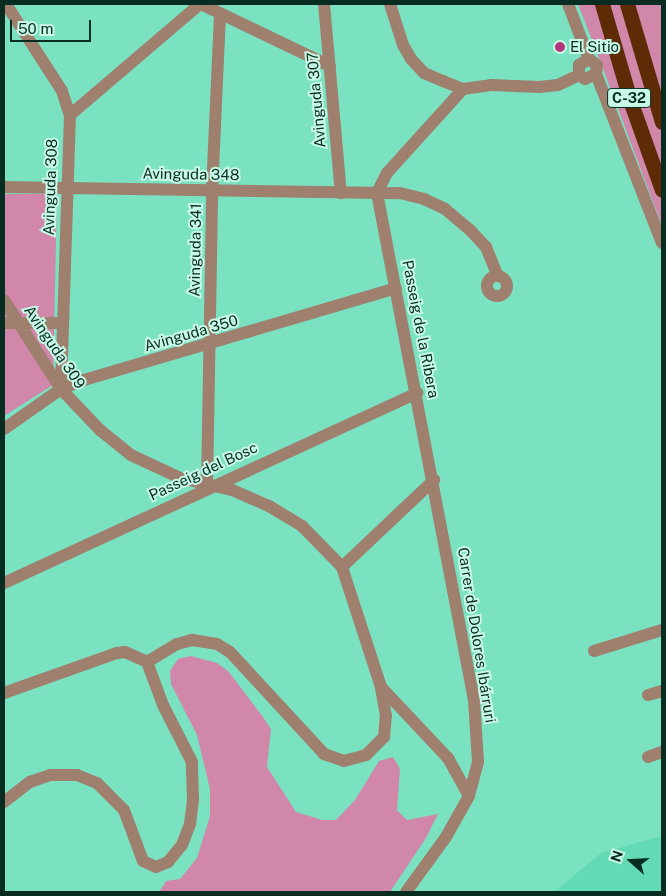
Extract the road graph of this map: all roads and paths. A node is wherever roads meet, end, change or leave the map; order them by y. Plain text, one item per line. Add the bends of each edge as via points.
1 (6, 4) edge
2 (200, 4) edge
3 (324, 4) edge
4 (390, 4) edge
5 (568, 4) edge
6 (602, 4) edge
7 (626, 4) edge
8 (220, 13) junction
9 (589, 59) junction
10 (330, 66) junction
11 (596, 74) junction
12 (579, 75) junction
13 (463, 89) junction
14 (70, 115) junction
15 (662, 122) edge
16 (4, 187) edge
17 (66, 189) junction
18 (662, 190) edge
19 (212, 191) junction
20 (377, 192) junction
21 (341, 193) junction
22 (662, 243) edge
23 (498, 276) dead end
24 (396, 288) junction
25 (4, 300) edge
26 (17, 322) junction
27 (4, 323) edge
28 (62, 323) junction
29 (211, 345) junction
30 (61, 389) junction
31 (417, 393) junction
32 (4, 429) edge
33 (434, 480) junction
34 (207, 487) junction
35 (342, 567) junction
36 (4, 583) edge
37 (662, 630) edge
38 (594, 651) dead end
39 (146, 662) junction
40 (382, 687) junction
41 (662, 691) edge
42 (4, 693) edge
43 (648, 695) dead end
44 (662, 752) edge
45 (648, 757) dead end
46 (469, 796) junction
47 (4, 802) edge
48 (406, 892) edge

1 - 14 street, Avinguda 308 via 62,91
2 - 8 street
2 - 14 street
3 - 10 street, Avinguda 307
4 - 13 street via 411,59 424,73
5 - 9 street
6 - 18 highway, C-32
7 - 15 highway, C-32
8 - 10 street
8 - 19 street, Avinguda 341
9 - 11 street via 597,65
9 - 12 street via 579,65
10 - 21 street, Avinguda 307
11 - 12 street via 588,79
11 - 22 street
12 - 13 street via 549,87 497,84
13 - 20 street via 387,174
14 - 17 street, Avinguda 308
16 - 17 street, Avinguda 348
17 - 19 street, Avinguda 348
17 - 28 street, Avinguda 308
19 - 21 street, Avinguda 348
19 - 29 street, Avinguda 341
20 - 21 street, Avinguda 348
20 - 23 street, Avinguda 348 via 416,197 445,209 486,247
20 - 24 street, Passeig de la Ribera
24 - 29 street, Avinguda 350
24 - 31 street, Passeig de la Ribera
25 - 26 street, Avinguda 309
26 - 27 street
26 - 28 street
26 - 30 street, Avinguda 309
28 - 30 street, Avinguda 308
29 - 30 street, Avinguda 350
29 - 34 street, Avinguda 341
30 - 32 street, Avinguda 350
30 - 34 street, Avinguda 309 via 100,430 131,455
31 - 33 street, Passeig de la Ribera
31 - 34 street, Passeig del Bosc
33 - 35 street
33 - 46 street, Carrer de Dolores Ibárruri via 474,700 478,762
34 - 35 street, Avinguda 309 via 239,493 302,526
34 - 36 street, Passeig del Bosc
35 - 40 street
37 - 38 street
39 - 40 street via 192,640 217,644 230,652 324,754 344,761 366,755 384,736 386,716
39 - 42 street via 125,652 117,653
39 - 47 street via 163,705 192,762 194,799 190,824 182,845 168,862 156,867 143,862 124,810 97,783 77,775 50,775 30,782
40 - 46 street via 448,758
41 - 43 street
44 - 45 street
46 - 48 street, Carrer de Dolores Ibárruri via 446,837

